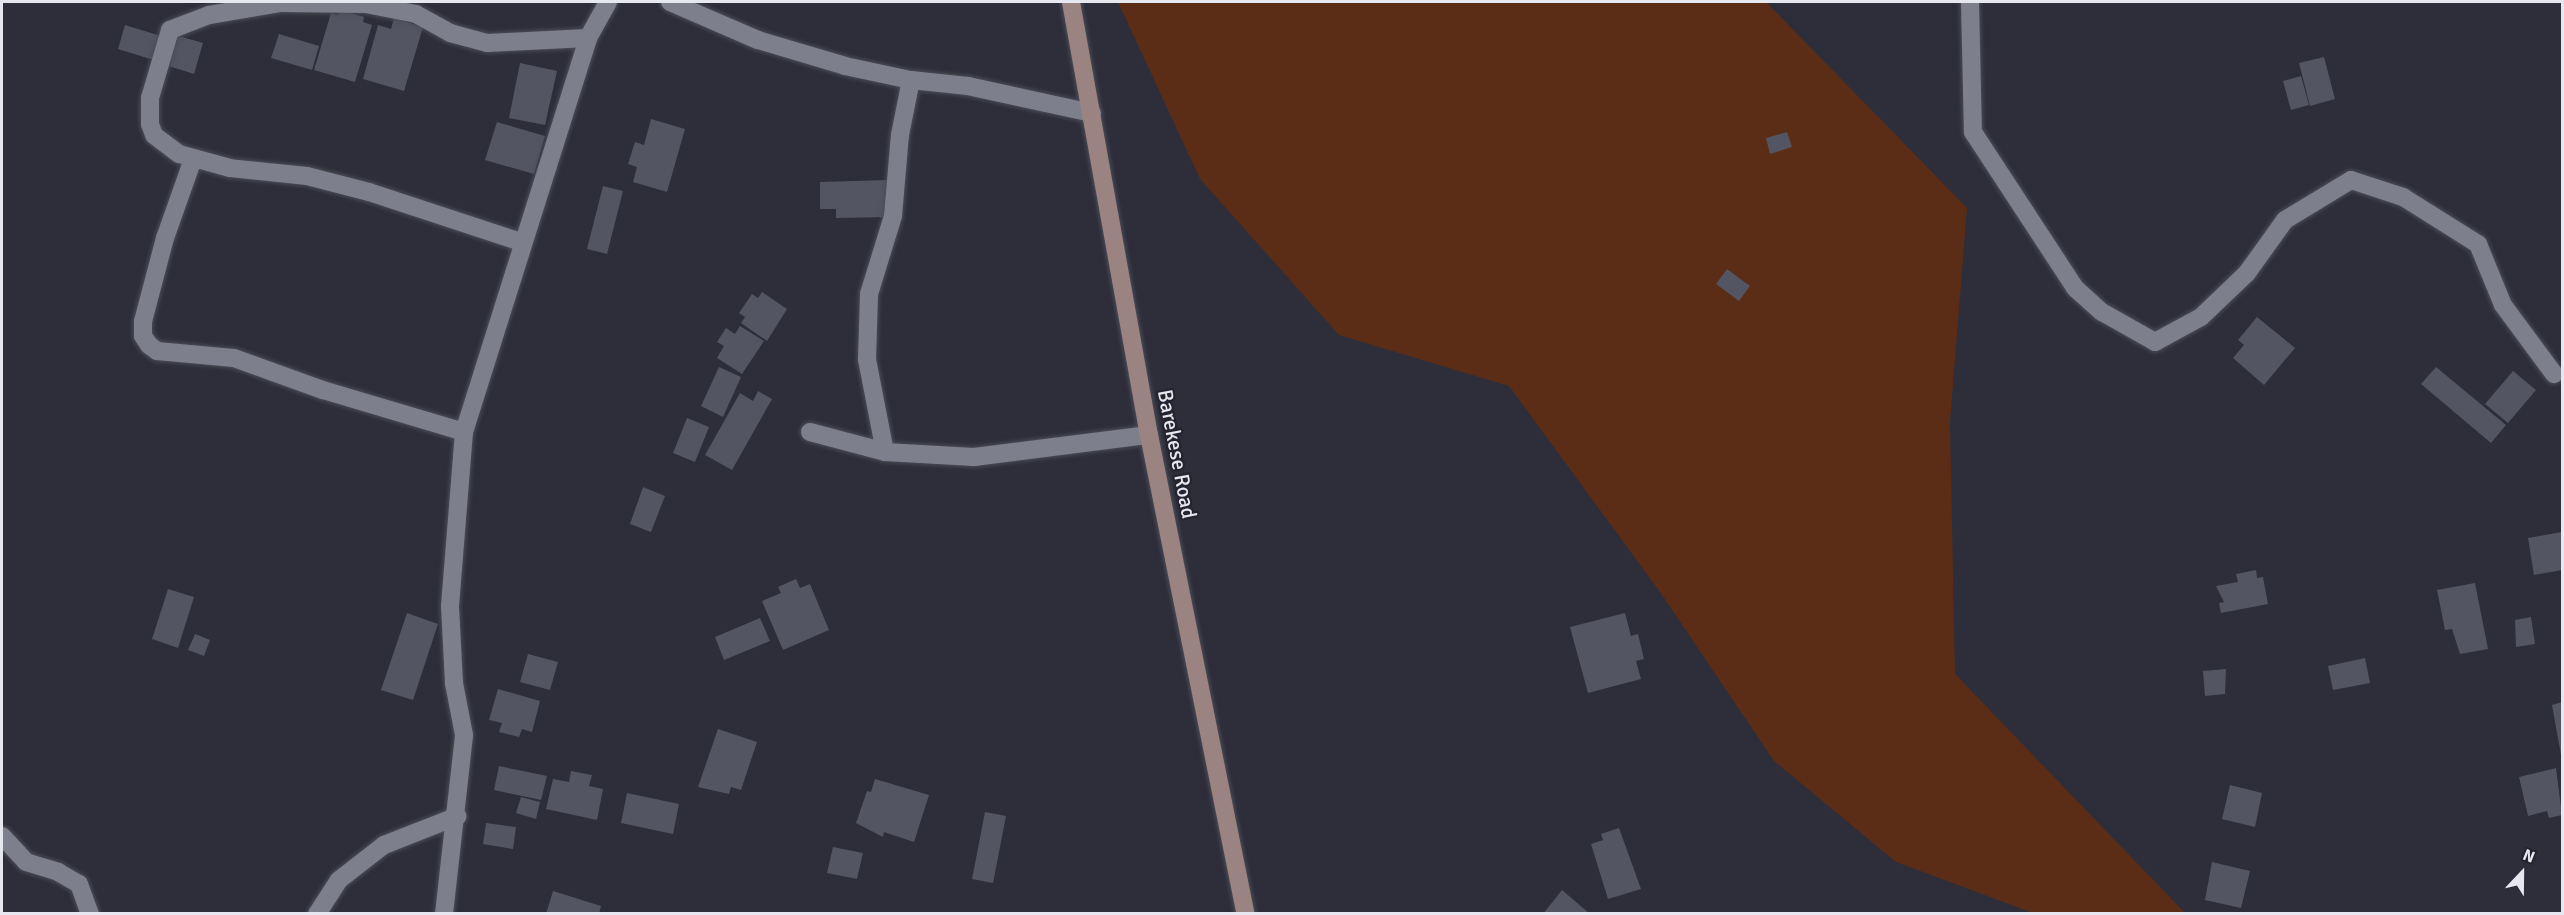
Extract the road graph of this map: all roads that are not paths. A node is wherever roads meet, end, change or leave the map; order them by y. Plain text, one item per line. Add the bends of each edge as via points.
1 (608, 2) edge
2 (670, 2) edge
3 (1071, 2) edge
4 (1970, 2) edge
5 (588, 38) junction
6 (911, 80) junction
7 (1092, 112) junction
8 (193, 159) junction
9 (521, 242) junction
10 (2554, 374) dead end
11 (464, 432) junction
12 (810, 432) dead end
13 (1149, 435) junction
14 (885, 452) junction
15 (458, 816) junction
16 (2, 836) edge
17 (90, 914) edge
18 (317, 914) edge
19 (444, 914) edge
20 (1246, 914) edge

1 - 5 street
2 - 6 street via 758,40 845,66
3 - 7 main road, Barekese Road
4 - 10 street via 1973,132 2074,288 2102,312 2155,342 2201,317 2247,273 2285,220 2351,180 2403,197 2478,244 2503,305
5 - 8 street via 487,43 450,33 416,14 366,4 281,3 193,20 170,30 150,98 154,135
5 - 9 street
6 - 7 street via 968,86
6 - 14 street via 900,135 893,216 869,294 867,359
7 - 13 main road, Barekese Road
8 - 9 street via 349,186
8 - 11 street via 165,238 143,321 143,336 149,345 157,351 234,358 333,394
9 - 11 street
11 - 15 street via 450,606 454,683 464,735
12 - 14 street
13 - 14 street via 974,457
13 - 20 main road, Barekese Road
15 - 18 street via 384,845 339,880
15 - 19 street
16 - 17 street via 26,862 58,872 79,884

